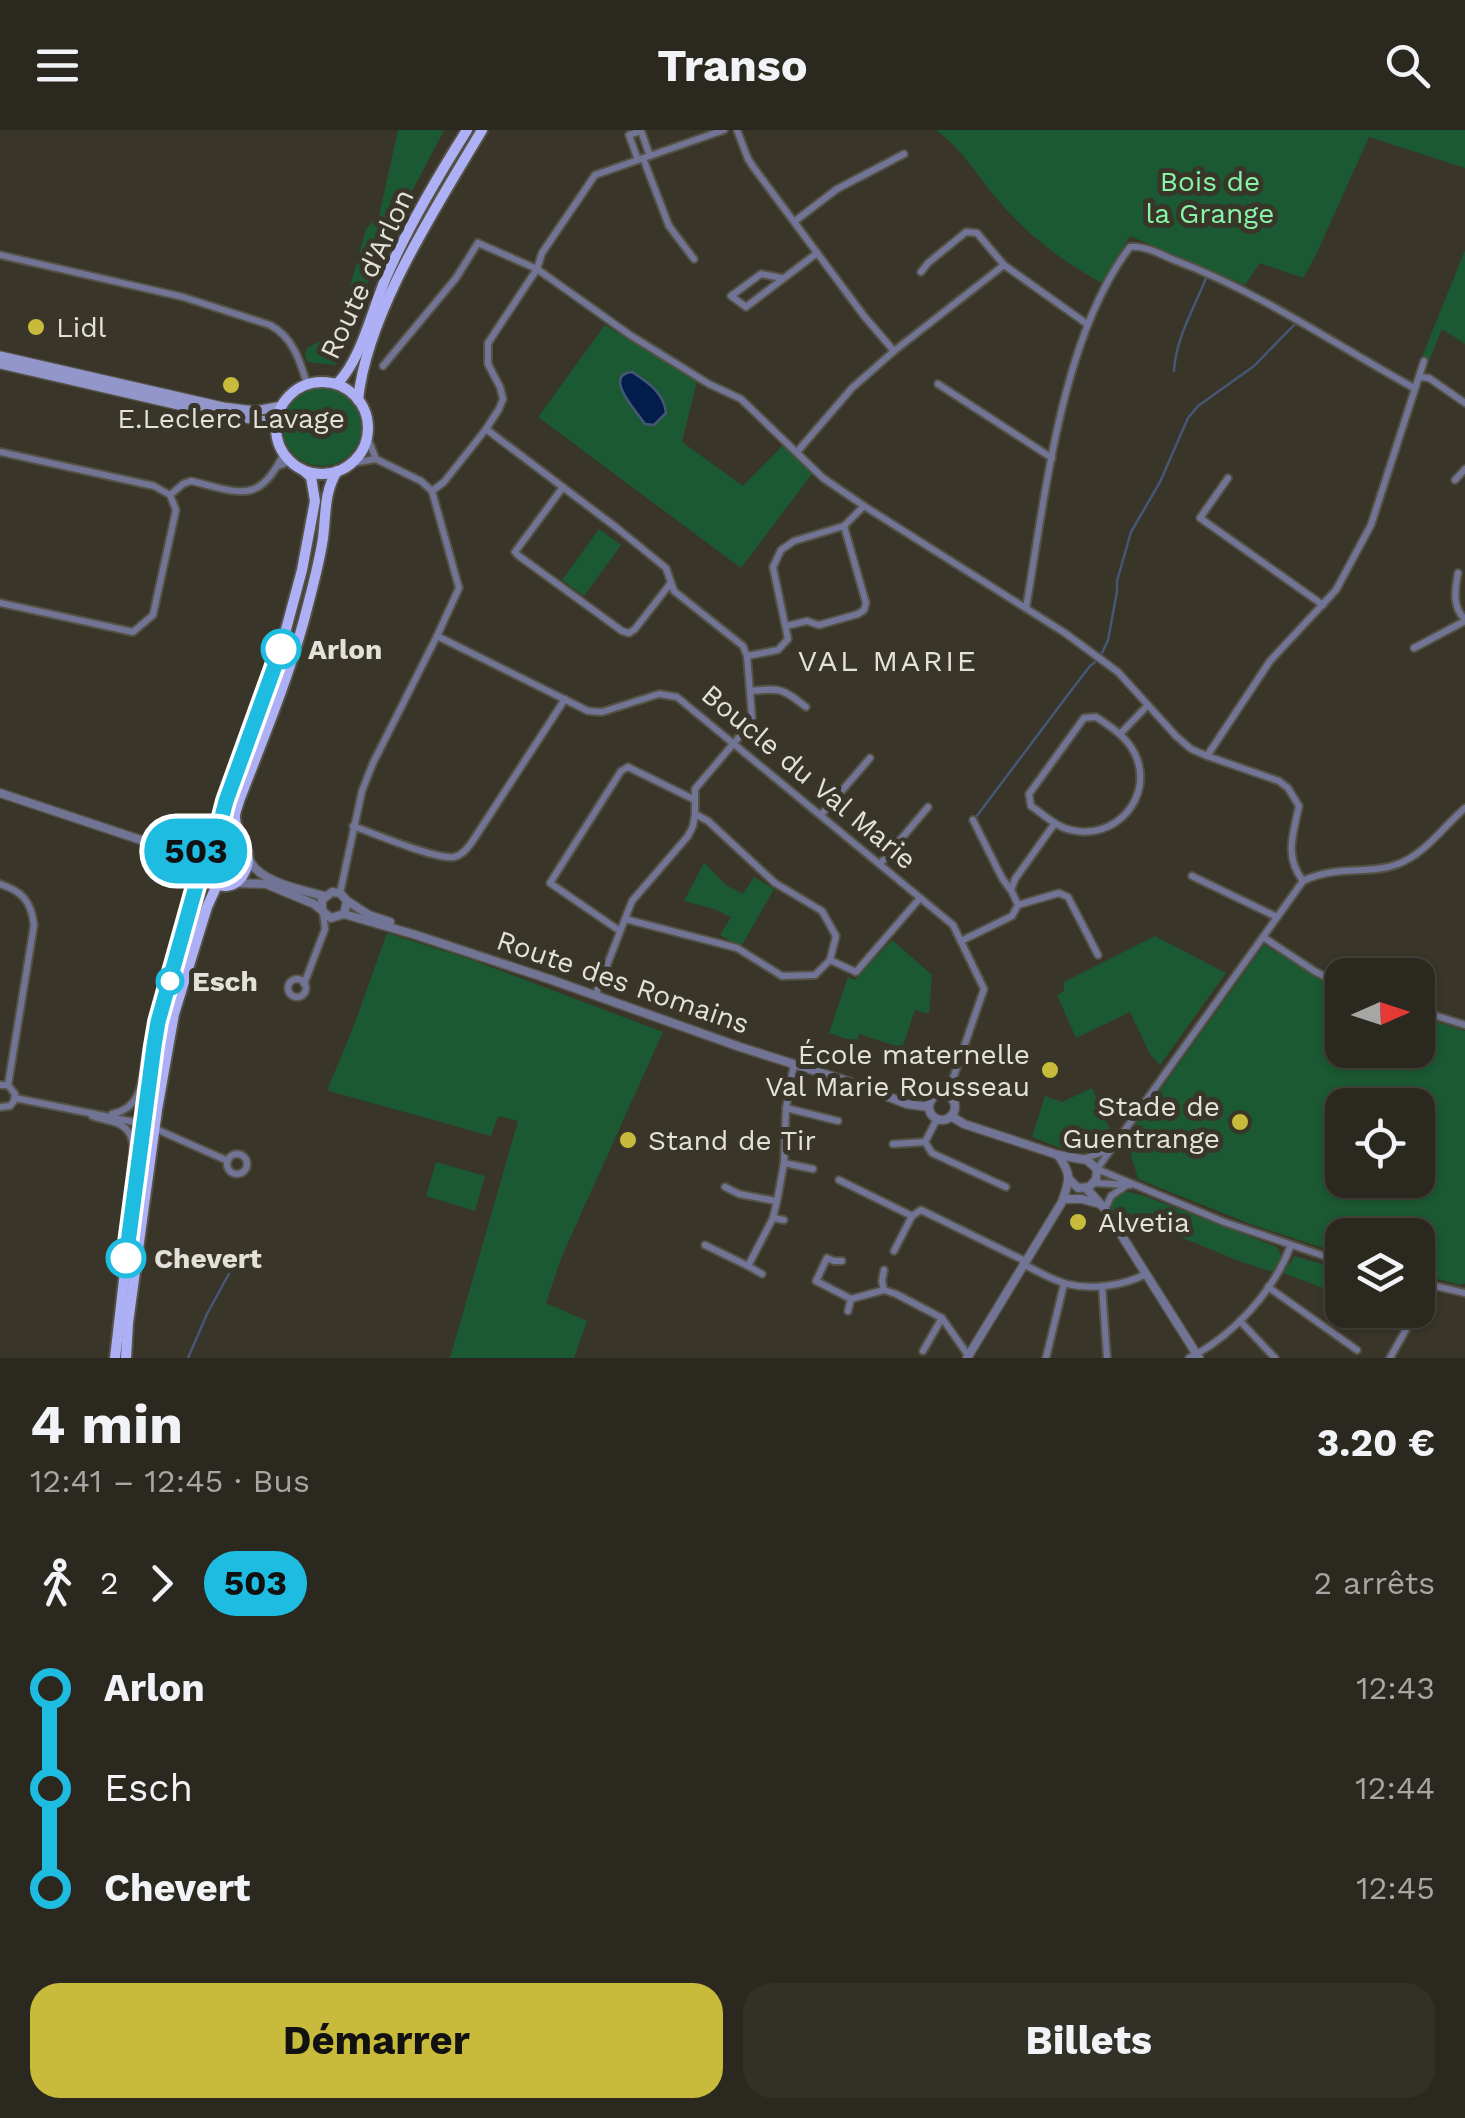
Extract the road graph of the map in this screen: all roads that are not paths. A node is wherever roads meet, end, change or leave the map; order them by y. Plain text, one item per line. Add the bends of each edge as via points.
1 (467, 130) edge
2 (482, 130) edge
3 (724, 130) edge
4 (737, 130) edge
5 (904, 154) dead end
6 (644, 158) junction
7 (795, 221) junction
8 (817, 253) junction
9 (0, 255) edge
10 (694, 259) dead end
11 (1004, 264) junction
12 (537, 269) junction
13 (920, 272) dead end
14 (782, 278) junction
15 (1087, 324) junction
16 (894, 352) junction
17 (0, 356) edge
18 (1424, 361) dead end
19 (0, 364) edge
20 (383, 366) dead end
21 (1419, 377) junction
22 (306, 384) junction
23 (336, 384) junction
24 (938, 384) dead end
25 (1414, 388) junction
26 (358, 400) junction
27 (1465, 403) edge
28 (282, 406) junction
29 (277, 427) junction
30 (486, 429) junction
31 (367, 437) junction
32 (0, 452) edge
33 (797, 452) junction
34 (287, 457) junction
35 (1052, 458) junction
36 (376, 459) junction
37 (352, 463) junction
38 (1465, 469) edge
39 (303, 470) junction
40 (337, 472) junction
41 (1228, 478) dead end
42 (1455, 480) dead end
43 (563, 488) junction
44 (432, 491) junction
45 (170, 495) junction
46 (864, 506) junction
47 (844, 526) junction
48 (1458, 573) dead end
49 (670, 584) junction
50 (0, 602) edge
51 (1323, 604) junction
52 (1026, 608) junction
53 (1465, 620) edge
54 (786, 626) junction
55 (437, 636) junction
56 (1414, 648) dead end
57 (747, 656) junction
58 (750, 691) junction
59 (565, 699) junction
60 (1148, 705) junction
61 (806, 707) dead end
62 (1120, 734) junction
63 (732, 744) junction
64 (1206, 756) junction
65 (870, 758) dead end
66 (0, 793) edge
67 (694, 798) junction
68 (928, 806) dead end
69 (1465, 808) edge
70 (695, 814) junction
71 (821, 815) junction
72 (973, 820) dead end
73 (1055, 823) junction
74 (353, 826) junction
75 (218, 832) junction
76 (241, 840) junction
77 (200, 844) junction
78 (168, 848) junction
79 (195, 858) junction
80 (248, 858) junction
81 (880, 864) junction
82 (198, 872) junction
83 (1192, 876) dead end
84 (1304, 880) junction
85 (0, 884) edge
86 (232, 884) junction
87 (217, 885) junction
88 (1011, 890) junction
89 (340, 893) junction
90 (324, 896) junction
91 (920, 898) junction
92 (347, 901) junction
93 (1018, 905) junction
94 (322, 910) junction
95 (340, 916) junction
96 (1277, 917) junction
97 (625, 919) junction
98 (325, 929) junction
99 (620, 932) junction
100 (416, 935) junction
101 (1263, 937) junction
102 (960, 941) junction
103 (1098, 955) dead end
104 (830, 960) junction
105 (1325, 976) edge
106 (304, 984) dead end
107 (595, 996) junction
108 (1435, 1015) edge
109 (158, 1022) junction
110 (1465, 1025) edge
111 (794, 1064) junction
112 (4, 1085) edge
113 (947, 1096) junction
114 (15, 1098) junction
115 (0, 1107) edge
116 (929, 1107) junction
117 (786, 1108) junction
118 (82, 1111) junction
119 (106, 1116) junction
120 (951, 1116) junction
121 (937, 1119) junction
122 (838, 1121) dead end
123 (142, 1123) junction
124 (155, 1129) junction
125 (925, 1142) junction
126 (893, 1144) dead end
127 (1110, 1150) junction
128 (1058, 1155) junction
129 (1081, 1160) junction
130 (228, 1161) dead end
131 (784, 1163) junction
132 (814, 1169) dead end
133 (1097, 1169) junction
134 (1069, 1175) junction
135 (839, 1180) dead end
136 (1132, 1185) junction
137 (1088, 1186) junction
138 (725, 1187) dead end
139 (1006, 1187) dead end
140 (1064, 1200) junction
141 (777, 1201) junction
142 (132, 1205) junction
143 (1103, 1207) junction
144 (912, 1216) junction
145 (773, 1218) junction
146 (784, 1220) dead end
147 (705, 1245) dead end
148 (1291, 1245) junction
149 (894, 1251) dead end
150 (1325, 1256) edge
151 (842, 1261) dead end
152 (1024, 1262) junction
153 (748, 1266) junction
154 (884, 1270) dead end
155 (762, 1274) dead end
156 (1146, 1274) junction
157 (1064, 1284) junction
158 (1102, 1286) junction
159 (1435, 1286) edge
160 (1268, 1287) junction
161 (884, 1290) junction
162 (1465, 1294) edge
163 (852, 1299) junction
164 (848, 1311) dead end
165 (942, 1318) junction
166 (1240, 1320) junction
167 (1409, 1328) edge
168 (1357, 1350) dead end
169 (923, 1351) dead end
170 (967, 1357) edge
171 (1194, 1357) edge
172 (115, 1358) edge
173 (126, 1358) edge
174 (1046, 1358) edge
175 (1107, 1358) edge
176 (1275, 1358) edge
177 (1390, 1358) edge

1 - 23 main road, Route d'Arlon via 402,240 350,370
2 - 26 main road, Route d'Arlon via 402,270 361,375
3 - 6 street
4 - 7 street via 748,158
5 - 7 street via 836,189
6 - 10 street via 668,226
6 - 12 street via 594,175
7 - 8 street
8 - 14 street
8 - 16 street
9 - 22 street via 183,297 270,325 294,347
11 - 13 street via 972,230
11 - 15 street
11 - 16 street
12 - 20 street via 478,243
12 - 30 street via 488,343 488,364 502,399
12 - 33 street via 630,335 741,399
14 - 14 street via 761,274 731,296 746,307
15 - 25 street via 1114,270 1135,246 1285,312
15 - 35 street
16 - 33 street via 852,388
17 - 28 main road via 223,407
18 - 21 street
19 - 29 main road
21 - 25 street
21 - 27 street
22 - 23 main road
22 - 28 main road
23 - 26 main road
24 - 35 street
25 - 51 street via 1371,525
26 - 31 main road
28 - 29 main road
29 - 34 main road
30 - 43 street
30 - 44 street
31 - 36 street
31 - 37 main road
32 - 45 street
33 - 46 street
34 - 39 main road
34 - 45 street via 256,490 192,481
35 - 52 street
36 - 37 street
36 - 44 street
37 - 40 main road
38 - 42 street
39 - 40 main road
39 - 75 main road via 315,501 295,596
40 - 76 main road via 329,484 304,621 239,801
41 - 51 street via 1200,518
43 - 49 street via 666,568
43 - 49 street via 515,552 519,556 628,633
44 - 55 street via 459,588
45 - 50 street via 176,510 153,616 133,632
46 - 47 street
46 - 52 street
47 - 54 street via 781,550 773,567
47 - 54 street via 864,610 820,625
48 - 53 street via 1455,598
49 - 57 street
51 - 64 street via 1270,661
52 - 60 street via 1118,672
53 - 56 street
54 - 57 street via 788,638 778,650
55 - 59 street, Boucle du Val Marie
55 - 74 street via 373,763
57 - 58 street
58 - 61 street via 786,691
58 - 63 street via 750,724
59 - 63 street, Boucle du Val Marie via 602,712 659,694 677,697
59 - 74 street via 462,854 439,856
60 - 62 street
60 - 64 street via 1190,749
62 - 73 street via 1139,766 1139,790 1125,816 1098,831
62 - 73 street via 1096,716 1084,718 1056,755 1029,794 1031,806
63 - 67 street
63 - 71 street, Boucle du Val Marie
64 - 84 street via 1288,788 1299,806 1291,862
65 - 71 street
66 - 78 street
67 - 70 street
67 - 99 street via 628,767 621,771 550,883
68 - 81 street
69 - 84 street via 1422,851 1396,865
70 - 97 street via 688,836 632,901
70 - 104 street via 775,883 822,911 836,936
71 - 81 street, Boucle du Val Marie
72 - 88 street
73 - 88 street
74 - 89 street
75 - 76 main road
75 - 77 main road
76 - 80 main road
77 - 78 street
77 - 79 main road
78 - 79 street
79 - 82 main road
80 - 86 main road
80 - 90 street via 259,874
81 - 91 street, Boucle du Val Marie
82 - 87 main road
82 - 109 main road
83 - 96 street
84 - 96 street
85 - 112 street via 19,890 34,924
86 - 87 main road
86 - 94 street, Route des Romains via 266,884
87 - 124 main road via 174,1014
88 - 93 street
89 - 90 street
89 - 92 street, Route des Romains
90 - 94 street
91 - 102 street, Boucle du Val Marie via 953,925
91 - 104 street via 856,972
92 - 95 street
92 - 100 street, Route des Romains
93 - 102 street via 1012,916
93 - 103 street via 1059,893 1068,898
94 - 95 street, Route des Romains
94 - 98 street
95 - 98 street
95 - 100 street, Route des Romains
96 - 101 street
97 - 99 street
97 - 104 street via 737,948 782,976 815,975
98 - 106 street
99 - 107 street
100 - 107 street, Route des Romains
101 - 105 street
101 - 127 street
102 - 113 street, Boucle du Val Marie via 984,989
107 - 111 street, Route des Romains
108 - 110 street
109 - 119 street via 148,1037 136,1100
109 - 123 main road
111 - 116 street, Route des Romains
111 - 117 street
112 - 114 street
113 - 116 street via 935,1096
113 - 120 street via 954,1105
114 - 115 street
114 - 118 street
116 - 121 street
117 - 122 street
117 - 131 street
118 - 119 street
118 - 142 street via 130,1133
119 - 123 street
120 - 121 street
120 - 128 street
121 - 125 street
123 - 124 street
123 - 142 main road
124 - 130 street
124 - 173 main road
125 - 126 street
125 - 139 street via 932,1154
127 - 129 street
127 - 133 street
128 - 129 street
128 - 134 street
129 - 133 street
129 - 134 street
131 - 132 street
131 - 141 street
133 - 136 street
133 - 137 street
134 - 137 street via 1075,1186
134 - 140 street
135 - 144 street
136 - 137 street
136 - 143 street
136 - 148 street
137 - 140 street
137 - 143 street
138 - 141 street
140 - 143 street
140 - 152 street
141 - 145 street
142 - 172 main road
143 - 156 street
144 - 149 street
144 - 152 street via 921,1210
145 - 146 street
145 - 153 street
147 - 153 street
148 - 150 street
148 - 160 street
151 - 163 street via 827,1258 813,1283
152 - 157 street
152 - 170 street
153 - 155 street
154 - 161 street
156 - 158 street
156 - 171 street
157 - 158 street
157 - 174 street
158 - 175 street
159 - 162 street
160 - 166 street
160 - 168 street
161 - 163 street
161 - 165 street
163 - 164 street
165 - 169 street
165 - 170 street
166 - 171 street
166 - 176 street
167 - 177 street

